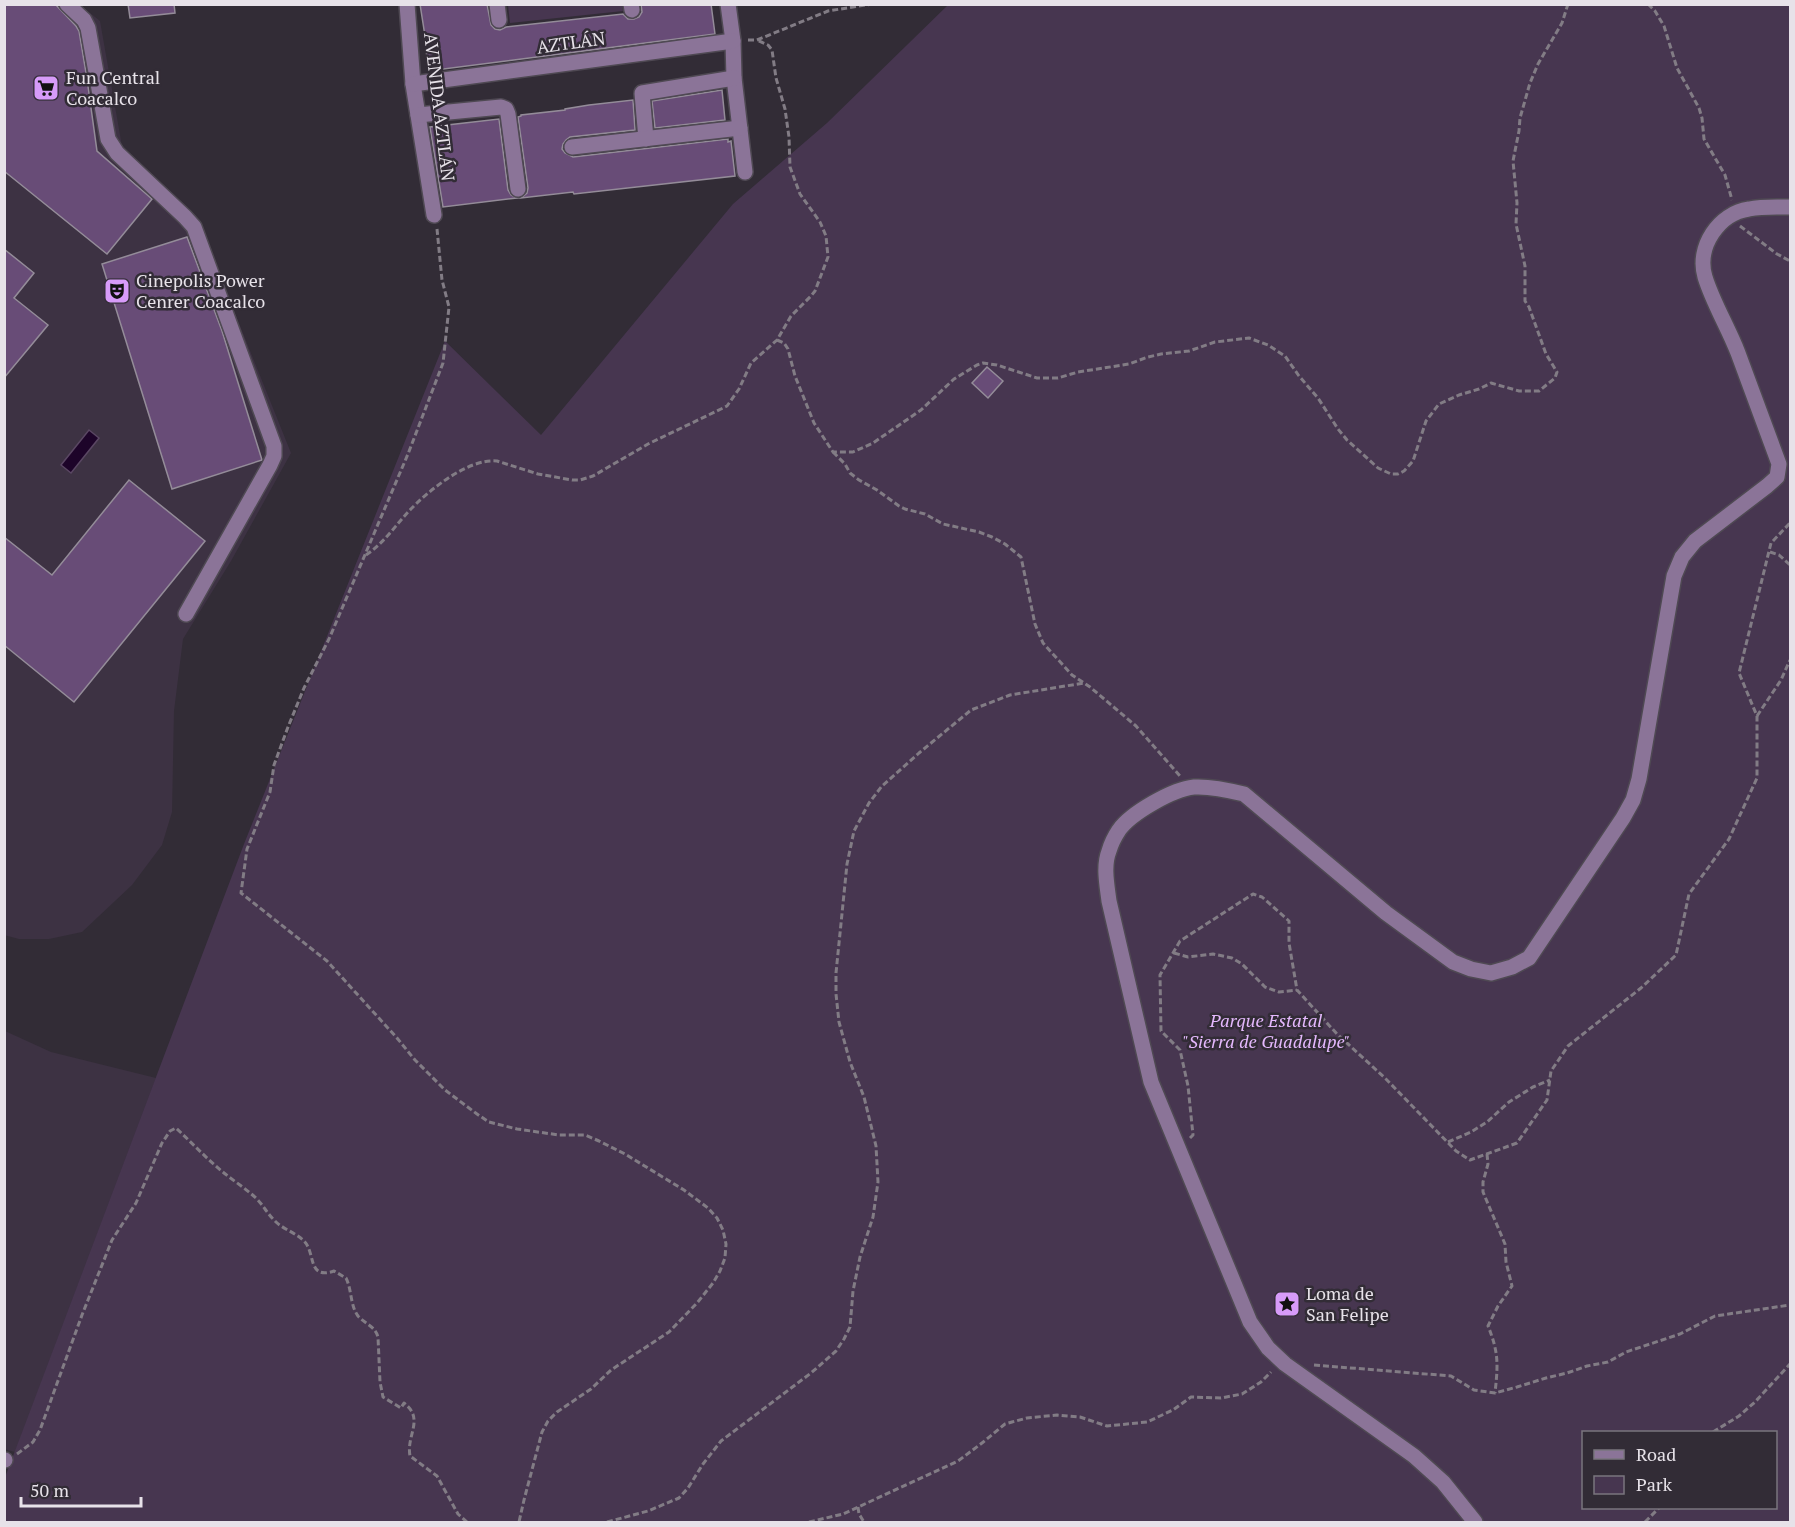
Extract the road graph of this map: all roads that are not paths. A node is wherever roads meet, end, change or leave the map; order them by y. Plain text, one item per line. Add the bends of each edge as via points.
1 (67, 4) edge
2 (407, 4) edge
3 (497, 4) edge
4 (728, 4) edge
5 (499, 20) dead end
6 (733, 41) junction
7 (734, 78) junction
8 (413, 84) junction
9 (418, 115) junction
10 (740, 128) junction
11 (646, 139) junction
12 (572, 147) dead end
13 (746, 171) dead end
14 (518, 189) dead end
15 (1791, 207) edge
16 (434, 215) road end
17 (186, 614) dead end
18 (1475, 1522) edge

1 - 17 street via 88,28 112,147 186,217 198,234 274,446 270,465
2 - 8 street, AVENIDA AZTLÁN
3 - 5 street
4 - 6 street
6 - 7 street
6 - 8 street, AZTLÁN
7 - 10 street
7 - 11 street via 642,93
8 - 9 street, AVENIDA AZTLÁN
9 - 14 street via 506,109
9 - 16 street, AVENIDA AZTLÁN
10 - 11 street
10 - 13 street
11 - 12 street
15 - 18 street via 1747,209 1730,216 1706,241 1703,257 1704,275 1779,464 1777,477 1695,541 1682,557 1674,576 1633,800 1529,958 1491,973 1453,962 1386,913 1244,794 1193,787 1170,794 1144,808 1120,829 1108,852 1109,901 1151,1082 1250,1322 1285,1364 1414,1456 1443,1482

